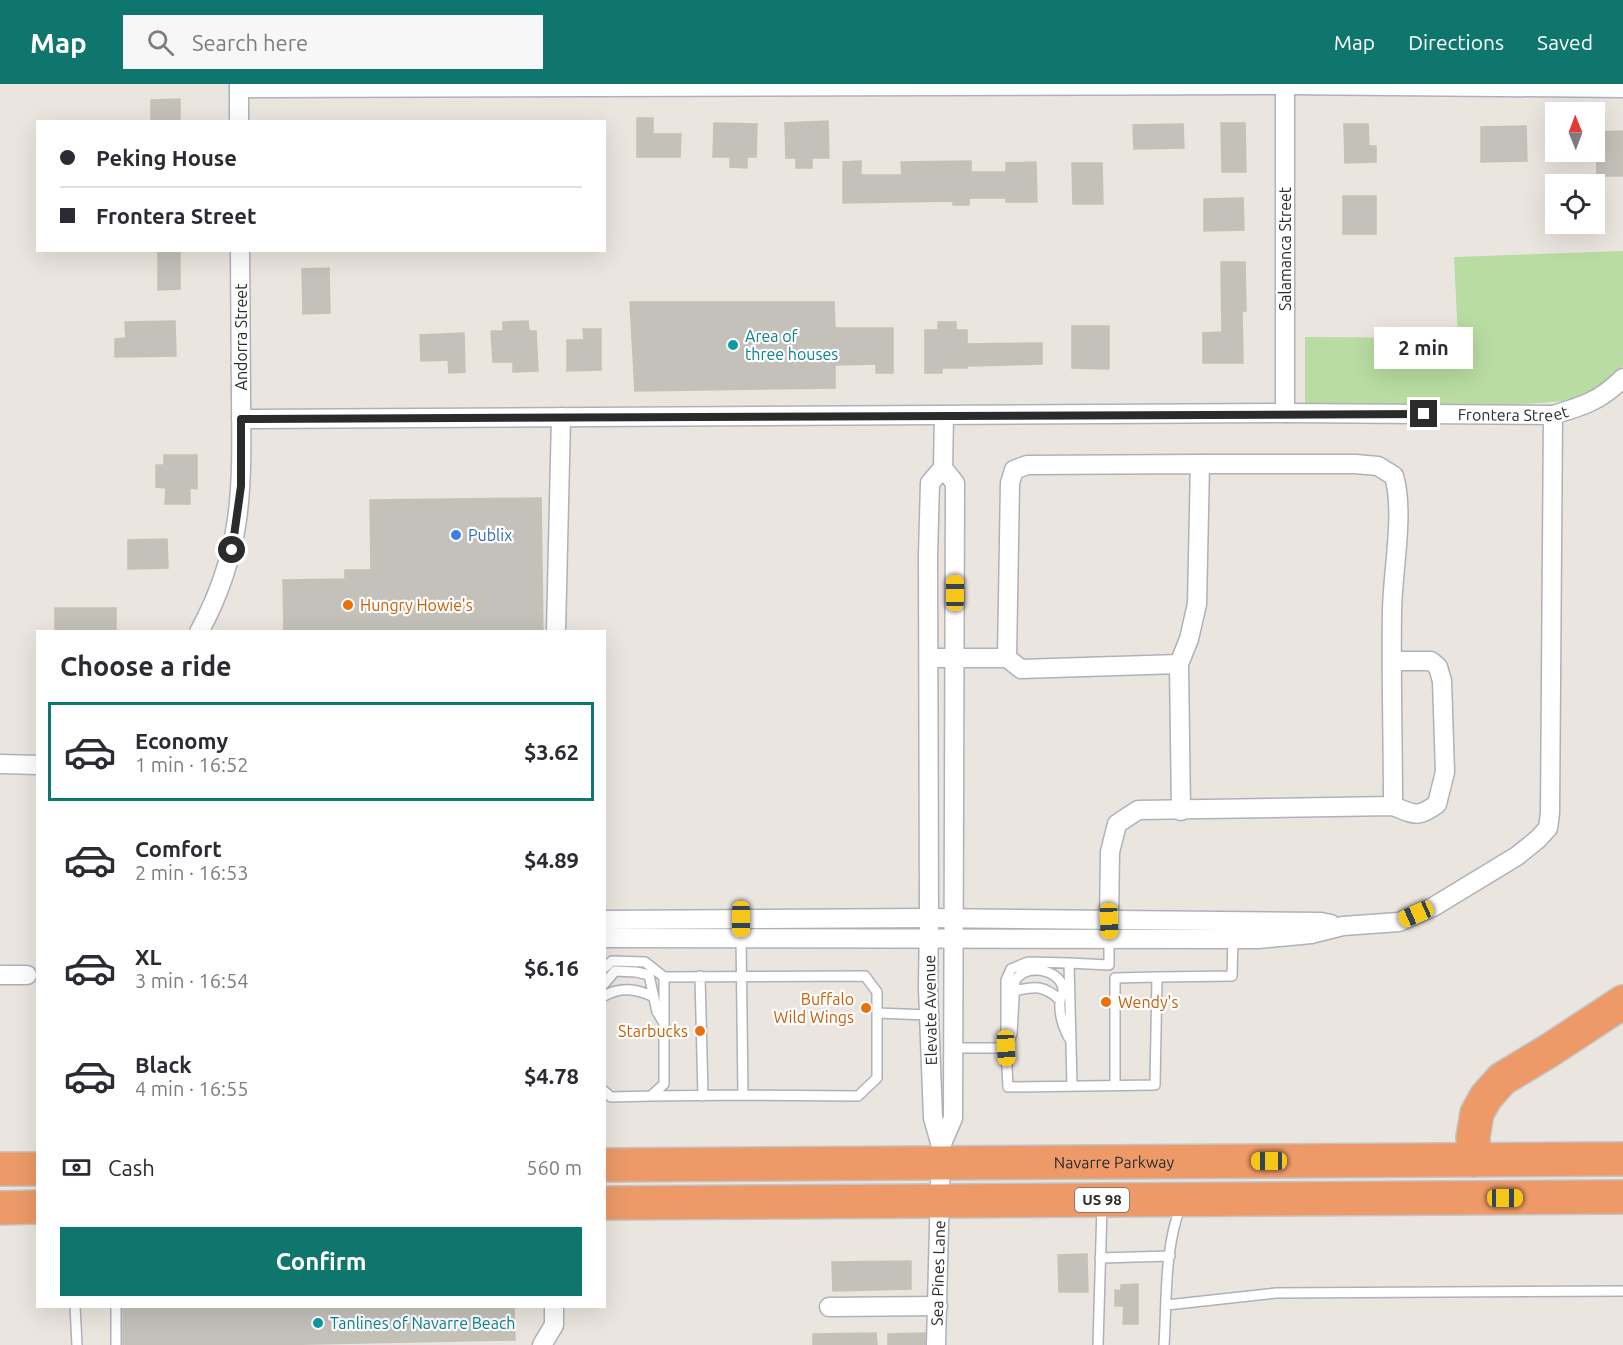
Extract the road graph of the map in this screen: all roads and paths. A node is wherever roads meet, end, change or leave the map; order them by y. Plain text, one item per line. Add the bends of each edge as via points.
1 (1285, 85) edge
2 (239, 86) edge
3 (1623, 88) edge
4 (239, 120) edge
5 (240, 252) edge
6 (1623, 378) edge
7 (1285, 413) junction
8 (944, 415) junction
9 (1553, 415) junction
10 (561, 417) junction
11 (241, 419) junction
12 (1200, 464) junction
13 (944, 468) junction
14 (200, 630) edge
15 (556, 630) edge
16 (929, 658) junction
17 (1007, 658) junction
18 (954, 659) junction
19 (1392, 661) junction
20 (1179, 664) junction
21 (0, 765) edge
22 (36, 765) edge
23 (1394, 806) junction
24 (1181, 811) junction
25 (929, 910) junction
26 (741, 919) junction
27 (606, 920) edge
28 (954, 920) junction
29 (1109, 921) junction
30 (1233, 930) junction
31 (606, 938) edge
32 (741, 938) junction
33 (954, 938) junction
34 (929, 939) junction
35 (1109, 939) junction
36 (1069, 963) junction
37 (1109, 965) junction
38 (606, 966) edge
39 (0, 975) edge
40 (27, 975) dead end
41 (700, 976) junction
42 (742, 976) junction
43 (664, 977) junction
44 (1157, 977) junction
45 (1115, 978) junction
46 (606, 982) edge
47 (1014, 991) junction
48 (606, 995) edge
49 (654, 997) junction
50 (1060, 1000) junction
51 (1623, 1002) edge
52 (878, 1013) junction
53 (928, 1015) junction
54 (664, 1023) junction
55 (1071, 1041) junction
56 (954, 1048) junction
57 (1006, 1048) junction
58 (1072, 1086) junction
59 (1115, 1086) junction
60 (606, 1093) edge
61 (743, 1095) junction
62 (651, 1096) junction
63 (703, 1096) junction
64 (941, 1154) junction
65 (1623, 1159) edge
66 (1402, 1160) junction
67 (1474, 1160) junction
68 (612, 1168) edge
69 (0, 1169) edge
70 (36, 1169) edge
71 (1623, 1197) edge
72 (1102, 1200) junction
73 (1184, 1200) junction
74 (940, 1201) junction
75 (606, 1203) edge
76 (36, 1207) edge
77 (0, 1208) edge
78 (1170, 1256) junction
79 (1100, 1258) junction
80 (1623, 1291) edge
81 (1167, 1305) junction
82 (938, 1306) junction
83 (830, 1307) dead end
84 (75, 1308) edge
85 (116, 1308) edge
86 (554, 1308) edge
87 (547, 1344) edge
88 (77, 1345) edge
89 (116, 1345) edge
90 (936, 1345) edge
91 (1098, 1345) edge
92 (1164, 1345) edge

1 - 2 street
1 - 3 street
1 - 7 street, Salamanca Street
2 - 4 street
5 - 11 street, Andorra Street
6 - 9 street, Frontera Street via 1593,403
7 - 8 street, Frontera Street
7 - 9 street, Frontera Street
8 - 10 street, Frontera Street
8 - 13 street
9 - 30 street via 1548,828 1517,856 1433,907 1399,922 1343,926 1282,938
10 - 11 street, Frontera Street
10 - 15 street
11 - 14 street, Andorra Street via 236,535 215,603
12 - 17 street via 1027,465 1014,470 1010,483
12 - 19 street via 1355,464 1378,466 1394,476 1398,532
12 - 20 street via 1197,604
13 - 16 street, Elevate Avenue via 930,483
13 - 18 street via 955,483
16 - 18 street
16 - 25 street, Elevate Avenue
17 - 18 street
17 - 20 street via 1021,669
18 - 28 street
19 - 23 street
19 - 23 street via 1431,660 1438,668 1442,681 1445,772 1437,804 1425,813 1416,815
20 - 24 street
21 - 22 street
23 - 24 street
24 - 29 street via 1138,810 1117,824 1110,852
25 - 26 street
25 - 28 street
25 - 34 street, Elevate Avenue
26 - 27 street
26 - 32 lane
28 - 29 street
28 - 33 street
29 - 30 street
29 - 35 lane
30 - 35 street
30 - 44 lane via 1232,975
31 - 32 street
32 - 34 street
32 - 42 lane
33 - 34 street
33 - 35 street
33 - 56 street
34 - 53 street, Elevate Avenue
35 - 37 lane
36 - 37 lane
36 - 55 lane
36 - 57 lane via 1028,962 1011,969 1006,980
37 - 45 lane
38 - 43 lane via 612,961 645,962
39 - 40 street
41 - 42 lane
41 - 43 lane
41 - 63 lane
42 - 52 lane via 865,976 877,992
42 - 61 lane
43 - 54 lane
44 - 45 lane
44 - 59 lane via 1155,1085
45 - 59 lane
46 - 49 lane via 615,971 649,975
47 - 50 lane via 1041,987
47 - 50 lane via 1020,974 1043,970 1061,983
47 - 57 lane via 1012,1034
48 - 49 lane via 638,989
49 - 54 lane
50 - 55 lane via 1063,1026
51 - 67 highway via 1502,1079 1477,1113
52 - 53 lane
52 - 61 lane via 877,1078 858,1096
53 - 64 street, Elevate Avenue via 933,1118
54 - 62 lane via 664,1084
55 - 58 lane
56 - 57 lane
56 - 64 street via 953,1118
57 - 58 lane via 1008,1087
58 - 59 lane
60 - 62 lane via 611,1097
61 - 63 lane
62 - 63 lane
64 - 66 highway, Navarre Parkway
64 - 68 highway, Navarre Parkway
64 - 74 street
65 - 67 highway, Navarre Parkway
66 - 67 highway, Navarre Parkway
66 - 72 highway via 1329,1178 1139,1181 1124,1184
69 - 70 highway
71 - 73 highway, US 98
72 - 73 highway, US 98
72 - 74 highway, US 98
72 - 79 lane
73 - 78 lane via 1175,1222
74 - 75 highway, US 98
74 - 82 street, Sea Pines Lane
76 - 77 highway
78 - 79 lane
78 - 81 lane
79 - 91 lane
80 - 81 lane via 1276,1293
81 - 92 lane
82 - 83 street
82 - 90 street, Sea Pines Lane
84 - 88 lane
85 - 89 lane
86 - 87 street via 554,1325

